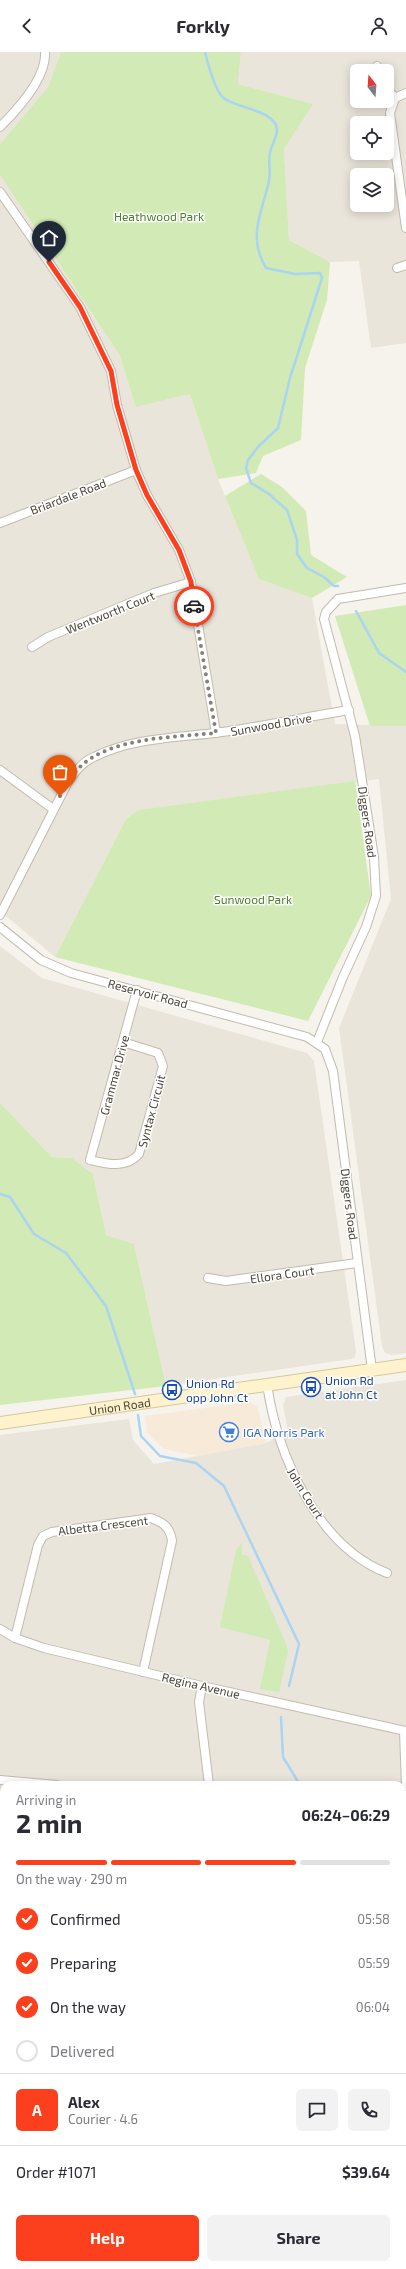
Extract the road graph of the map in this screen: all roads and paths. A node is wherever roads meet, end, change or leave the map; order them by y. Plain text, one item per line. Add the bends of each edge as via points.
1 (45, 52) edge
2 (406, 93) edge
3 (395, 98) joint
4 (0, 127) edge
5 (0, 192) edge
6 (406, 228) edge
7 (406, 265) edge
8 (397, 268) dead end
9 (136, 470) junction
10 (0, 523) edge
11 (191, 582) junction
12 (406, 588) edge
13 (32, 647) dead end
14 (349, 710) junction
15 (216, 733) junction
16 (0, 770) edge
17 (53, 809) junction
18 (0, 915) edge
19 (0, 927) edge
20 (137, 990) junction
21 (307, 1037) joint
22 (123, 1042) junction
23 (317, 1042) junction
24 (90, 1160) joint
25 (357, 1263) junction
26 (208, 1278) dead end
27 (406, 1365) edge
28 (372, 1370) junction
29 (267, 1384) junction
30 (0, 1423) edge
31 (387, 1573) dead end
32 (0, 1629) edge
33 (15, 1638) junction
34 (143, 1672) junction
35 (202, 1686) junction
36 (405, 1731) edge
37 (0, 1780) edge
38 (11, 1781) edge
39 (209, 1781) edge
40 (406, 1781) edge

1 - 4 street via 46,60 28,95
2 - 3 street
3 - 6 street via 390,112
5 - 9 street via 80,307 111,371 117,405
7 - 8 street
9 - 10 street, Briardale Road
9 - 11 street via 147,495 179,550
11 - 13 street, Wentworth Court via 154,593 48,637
11 - 15 street
12 - 14 street, Diggers Road via 338,600 326,612 324,619
14 - 15 street, Sunwood Drive
14 - 23 street, Diggers Road via 374,857 376,896 366,927
15 - 17 street, Sunwood Drive via 132,744 92,757 68,782
16 - 17 street
17 - 18 street, Sunwood Drive
19 - 20 street, Reservoir Road via 41,960 71,973
20 - 21 street, Reservoir Road
20 - 22 street, Grammar Drive
21 - 23 street, Diggers Road
22 - 24 street, Grammar Drive
22 - 24 street, Syntax Circuit via 158,1053 163,1066 139,1154 134,1160 110,1165
23 - 25 street, Diggers Road via 325,1049 333,1071
25 - 26 street, Ellora Court via 226,1281
25 - 28 street, Diggers Road
27 - 28 main road, Union Road
28 - 29 main road, Union Road
29 - 30 main road, Union Road
29 - 31 street, John Court via 281,1445 293,1475 311,1504 347,1549 369,1566
32 - 33 street, Regina Avenue
33 - 34 street, Regina Avenue via 44,1648
33 - 34 street, Albetta Crescent via 38,1544 43,1536 52,1532 151,1518 162,1522 170,1530 172,1541
34 - 35 street, Regina Avenue
35 - 36 street, Regina Avenue
35 - 39 street via 199,1702
36 - 40 street
37 - 38 street

